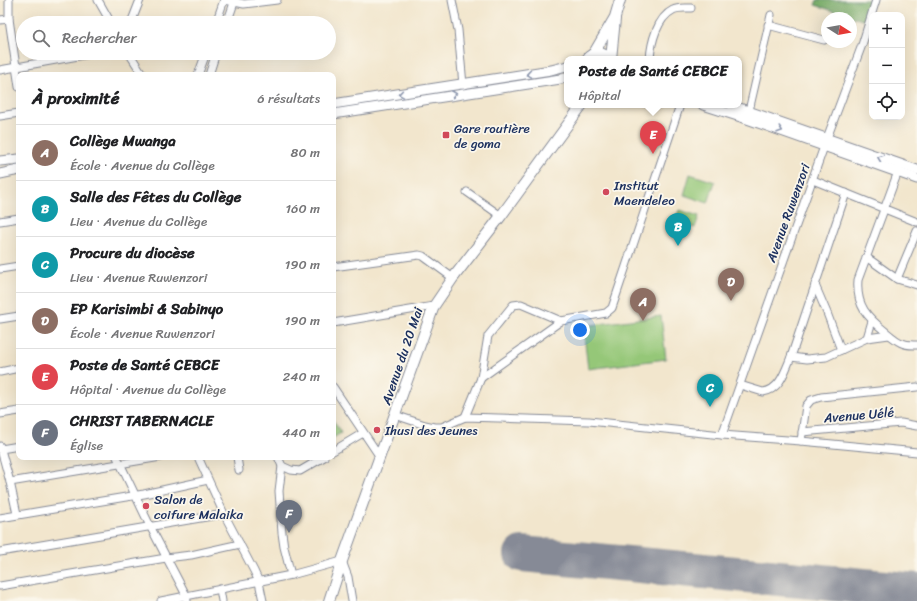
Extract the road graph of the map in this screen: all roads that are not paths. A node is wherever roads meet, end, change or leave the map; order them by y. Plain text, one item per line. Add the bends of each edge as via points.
1 (9, 0) edge
2 (98, 0) edge
3 (140, 0) edge
4 (225, 0) edge
5 (277, 0) edge
6 (452, 0) edge
7 (620, 0) edge
8 (876, 0) edge
9 (235, 1) edge
10 (691, 8) dead end
11 (771, 15) dead end
12 (108, 16) edge
13 (134, 16) edge
14 (219, 16) edge
15 (230, 16) edge
16 (615, 16) junction
17 (9, 19) junction
18 (0, 20) edge
19 (768, 25) junction
20 (821, 39) edge
21 (589, 56) edge
22 (592, 56) edge
23 (606, 56) edge
24 (610, 56) edge
25 (650, 56) edge
26 (56, 60) edge
27 (133, 60) edge
28 (203, 60) edge
29 (214, 60) edge
30 (16, 67) junction
31 (564, 67) edge
32 (0, 70) edge
33 (17, 72) edge
34 (141, 72) edge
35 (199, 72) edge
36 (210, 72) edge
37 (564, 78) edge
38 (463, 85) junction
39 (336, 104) edge
40 (580, 108) edge
41 (679, 108) edge
42 (716, 108) edge
43 (736, 108) edge
44 (16, 113) edge
45 (336, 114) edge
46 (748, 115) junction
47 (0, 116) edge
48 (826, 142) junction
49 (16, 159) edge
50 (0, 161) edge
51 (899, 169) junction
52 (917, 170) edge
53 (16, 171) edge
54 (0, 174) edge
55 (917, 179) edge
56 (813, 180) junction
57 (467, 192) dead end
58 (846, 194) junction
59 (884, 209) junction
60 (501, 216) junction
61 (16, 218) edge
62 (0, 221) edge
63 (917, 222) edge
64 (917, 231) edge
65 (866, 257) junction
66 (16, 266) edge
67 (336, 267) edge
68 (0, 269) edge
69 (453, 278) junction
70 (897, 279) junction
71 (815, 285) junction
72 (917, 285) edge
73 (434, 306) junction
74 (16, 316) edge
75 (0, 319) edge
76 (561, 321) junction
77 (872, 321) junction
78 (336, 322) edge
79 (889, 335) junction
80 (867, 338) junction
81 (917, 345) edge
82 (841, 350) junction
83 (791, 357) junction
84 (16, 369) edge
85 (0, 372) edge
86 (481, 378) junction
87 (740, 385) junction
88 (917, 387) edge
89 (336, 392) edge
90 (16, 411) edge
91 (0, 414) edge
92 (395, 415) junction
93 (465, 417) junction
94 (917, 426) edge
95 (802, 432) junction
96 (363, 433) junction
97 (722, 435) junction
98 (801, 441) junction
99 (16, 446) edge
100 (0, 447) edge
101 (336, 449) edge
102 (917, 452) edge
103 (380, 457) junction
104 (118, 460) edge
105 (143, 460) edge
106 (199, 460) edge
107 (237, 460) edge
108 (279, 460) edge
109 (319, 460) edge
110 (120, 464) junction
111 (282, 466) junction
112 (239, 470) dead end
113 (208, 480) junction
114 (10, 482) junction
115 (136, 496) junction
116 (17, 514) junction
117 (224, 514) junction
118 (0, 518) edge
119 (150, 526) junction
120 (240, 544) junction
121 (0, 552) edge
122 (166, 558) junction
123 (342, 561) junction
124 (290, 575) junction
125 (259, 582) junction
126 (0, 586) edge
127 (220, 589) junction
128 (186, 598) edge
129 (161, 601) edge
130 (222, 601) edge
131 (263, 601) edge
132 (329, 601) edge
133 (352, 601) edge

1 - 17 street
2 - 12 street
3 - 13 street
4 - 9 street
4 - 14 street
5 - 9 street via 244,4
6 - 38 street via 458,30
7 - 16 highway
8 - 48 street, Avenue Ruwenzori via 862,46
9 - 15 street
10 - 25 street via 674,9 664,18 652,41
11 - 19 street
16 - 21 highway
16 - 24 highway
17 - 18 street
17 - 30 street
19 - 20 street
19 - 46 street
22 - 23 highway via 602,53
26 - 30 street
27 - 34 street
28 - 35 street
29 - 36 street
30 - 32 street
30 - 33 street
31 -> 38 main road
45 -> 37 main road
38 -> 39 main road
40 - 60 highway, Avenue du 20 Mai
41 - 76 street via 612,308 606,313
42 - 46 main road
43 - 46 main road
44 - 47 street
46 - 48 main road
48 - 51 main road
48 - 56 street, Avenue Ruwenzori
49 - 50 main road
51 - 52 main road
51 - 55 main road
51 - 59 street
53 - 54 main road
56 - 58 street
56 - 87 street, Avenue Ruwenzori
57 - 60 street
58 - 59 street
58 - 71 street
59 - 63 street
59 - 65 street
60 - 69 highway, Avenue du 20 Mai
61 - 62 street
64 - 70 street
65 - 70 street
65 - 77 street via 857,289 863,308
66 - 68 street
67 - 69 street via 419,255
69 - 73 highway, Avenue du 20 Mai
70 - 72 street
71 - 82 street
71 - 83 street
73 - 78 street
73 - 92 highway, Avenue du 20 Mai
74 - 75 street
76 - 86 street
76 - 86 street via 521,304 513,305 488,336
77 - 79 street
77 - 80 street
79 - 80 street
79 - 81 street via 904,344
80 - 82 street
82 - 83 street via 819,358
83 - 87 street via 781,379 771,390 763,392
84 - 85 street
86 - 93 street
87 - 97 street, Avenue Ruwenzori
88 - 95 street via 811,400 806,406
89 - 96 street
90 - 91 street
92 - 93 street via 434,427 442,427
92 - 103 highway, Avenue du 20 Mai
93 - 97 street via 589,421
94 - 95 street, Avenue Uélé via 901,423
95 - 98 street
96 - 101 street
96 - 103 street
97 - 98 street
98 - 102 street
99 - 100 street
100 - 114 street
103 - 123 highway, Avenue du 20 Mai
104 - 110 street
105 - 110 street
106 - 113 street
107 - 112 street
108 - 111 street
109 - 111 street via 300,471
110 - 114 street
110 - 115 street
111 - 124 street via 279,491 282,533
113 - 115 street
113 - 117 street
114 - 116 street
115 - 116 street
115 - 119 street
116 - 118 street
117 - 119 street
117 - 120 street
119 - 121 street
119 - 122 street
120 - 122 street
120 - 125 street
122 - 126 street
122 - 128 street
123 - 124 street
123 - 132 highway, Avenue du 20 Mai
123 - 133 street
124 - 125 street
125 - 127 street
125 - 131 street
127 - 128 street
127 - 130 street
128 - 129 street

